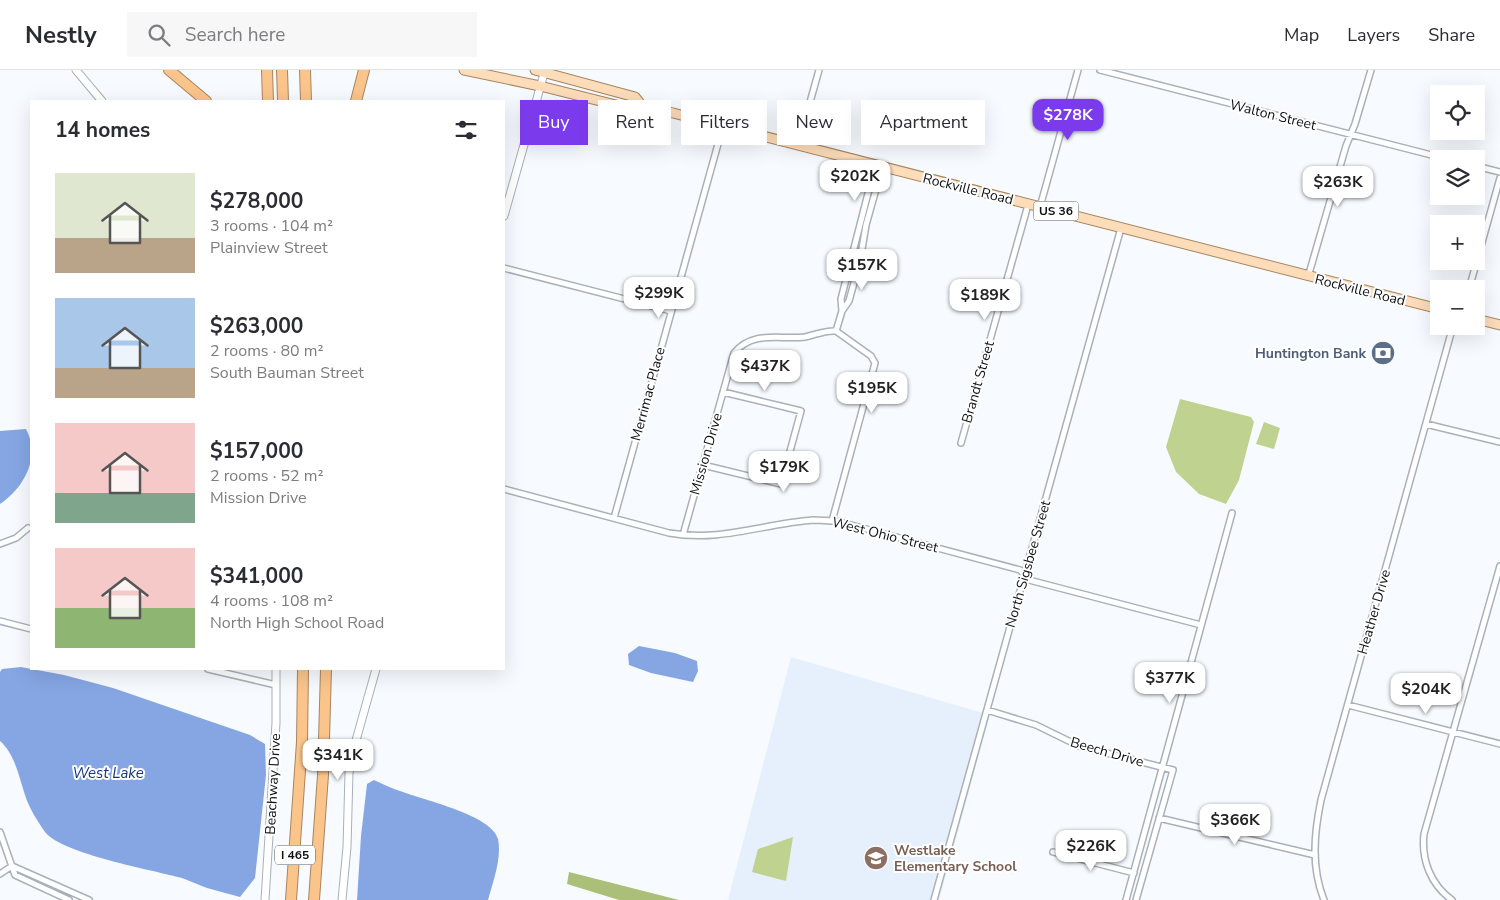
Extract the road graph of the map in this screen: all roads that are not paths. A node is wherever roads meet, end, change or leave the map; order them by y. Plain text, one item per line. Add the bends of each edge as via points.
1 (76, 70) edge
2 (170, 70) edge
3 (267, 70) edge
4 (282, 70) edge
5 (305, 70) edge
6 (364, 70) edge
7 (464, 70) edge
8 (819, 70) edge
9 (1078, 70) edge
10 (1100, 70) edge
11 (1371, 70) edge
12 (541, 71) edge
13 (540, 86) junction
14 (101, 100) edge
15 (205, 100) edge
16 (268, 100) edge
17 (283, 100) edge
18 (306, 100) edge
19 (356, 100) edge
20 (598, 100) edge
21 (637, 100) edge
22 (1351, 135) junction
23 (767, 138) edge
24 (718, 145) edge
25 (798, 146) junction
26 (1430, 155) edge
27 (878, 167) junction
28 (1485, 168) edge
29 (1500, 172) edge
30 (1500, 178) edge
31 (1028, 205) junction
32 (1040, 208) junction
33 (505, 212) edge
34 (1121, 228) junction
35 (505, 268) edge
36 (1308, 277) junction
37 (1472, 280) edge
38 (1430, 308) edge
39 (671, 311) junction
40 (1485, 321) edge
41 (1500, 325) edge
42 (836, 331) junction
43 (1451, 335) edge
44 (723, 392) junction
45 (1426, 424) junction
46 (1500, 442) edge
47 (961, 443) dead end
48 (703, 465) junction
49 (505, 489) edge
50 (1232, 513) dead end
51 (614, 518) junction
52 (832, 521) junction
53 (28, 528) dead end
54 (683, 535) junction
55 (0, 544) edge
56 (1500, 566) edge
57 (1025, 575) junction
58 (0, 621) edge
59 (1201, 625) junction
60 (30, 629) edge
61 (212, 670) edge
62 (276, 670) edge
63 (303, 670) edge
64 (326, 670) edge
65 (376, 670) edge
66 (276, 685) junction
67 (1348, 705) junction
68 (987, 710) junction
69 (1453, 732) junction
70 (1500, 744) edge
71 (1163, 768) junction
72 (1159, 818) junction
73 (0, 832) edge
74 (1053, 852) dead end
75 (1314, 855) junction
76 (12, 866) junction
77 (1134, 872) junction
78 (0, 874) edge
79 (69, 900) edge
80 (89, 900) edge
81 (265, 900) edge
82 (291, 900) edge
83 (314, 900) edge
84 (342, 900) edge
85 (934, 900) edge
86 (1126, 900) edge
87 (1136, 900) edge
88 (1324, 900) edge
89 (1452, 900) edge

1 - 14 street
2 - 15 highway
3 - 16 highway
4 - 17 highway
5 - 18 highway
6 - 19 highway
7 - 13 main road, Rockville Road / US 36
8 - 25 street
9 - 32 street
10 - 22 street, Walton Street
11 - 22 street
12 - 13 street
12 - 21 main road, Rockville Road / US 36
13 - 20 main road, Rockville Road / US 36
13 - 33 street
22 - 26 street, Walton Street
22 - 36 street
23 - 25 main road, Rockville Road / US 36
24 - 39 street, Merrimac Place
25 - 27 main road, Rockville Road / US 36
27 - 31 main road, Rockville Road / US 36
27 - 42 street via 860,261 849,301
28 - 29 street
30 - 37 street
31 - 32 main road, Rockville Road / US 36
31 - 47 street, Brandt Street
32 - 34 main road, Rockville Road / US 36
34 - 36 main road, Rockville Road / US 36
34 - 57 street, North Sigsbee Street
35 - 39 street
36 - 38 main road, Rockville Road / US 36
39 - 51 street, Merrimac Place
40 - 41 main road
42 - 44 street, Mission Drive via 798,338 759,338 748,342 734,354
42 - 52 street via 871,356 875,363
43 - 45 street, Heather Drive
44 - 48 street, Mission Drive
44 - 48 street via 801,411 781,484
45 - 46 street
45 - 67 street, Heather Drive
48 - 54 street, Mission Drive
49 - 51 street, West Ohio Street
50 - 59 street
51 - 54 street, West Ohio Street
52 - 54 street, West Ohio Street via 805,521 714,536
52 - 57 street, West Ohio Street via 1020,570
53 - 55 street via 16,538
56 - 69 street
57 - 59 street, West Ohio Street via 1029,580
57 - 68 street, North Sigsbee Street
58 - 60 street
59 - 71 street
61 - 66 street
62 - 66 street, Beachway Drive
63 - 82 highway, I 465 via 302,742
64 - 83 highway, I 465 via 322,801
65 - 84 street via 349,773
66 - 81 street, Beachway Drive
67 - 69 street
67 - 75 street, Heather Drive via 1319,808
68 - 71 street, Beech Drive via 1030,722 1079,746
68 - 85 street, North Sigsbee Street
69 - 70 street
69 - 89 street via 1423,843 1430,875
71 - 72 street, Beech Drive via 1173,770
71 - 77 street
72 - 75 street
72 - 87 street
73 - 76 street
74 - 77 street
75 - 88 street, Heather Drive
76 - 78 street
76 - 79 street via 15,875
76 - 80 street
77 - 86 street

